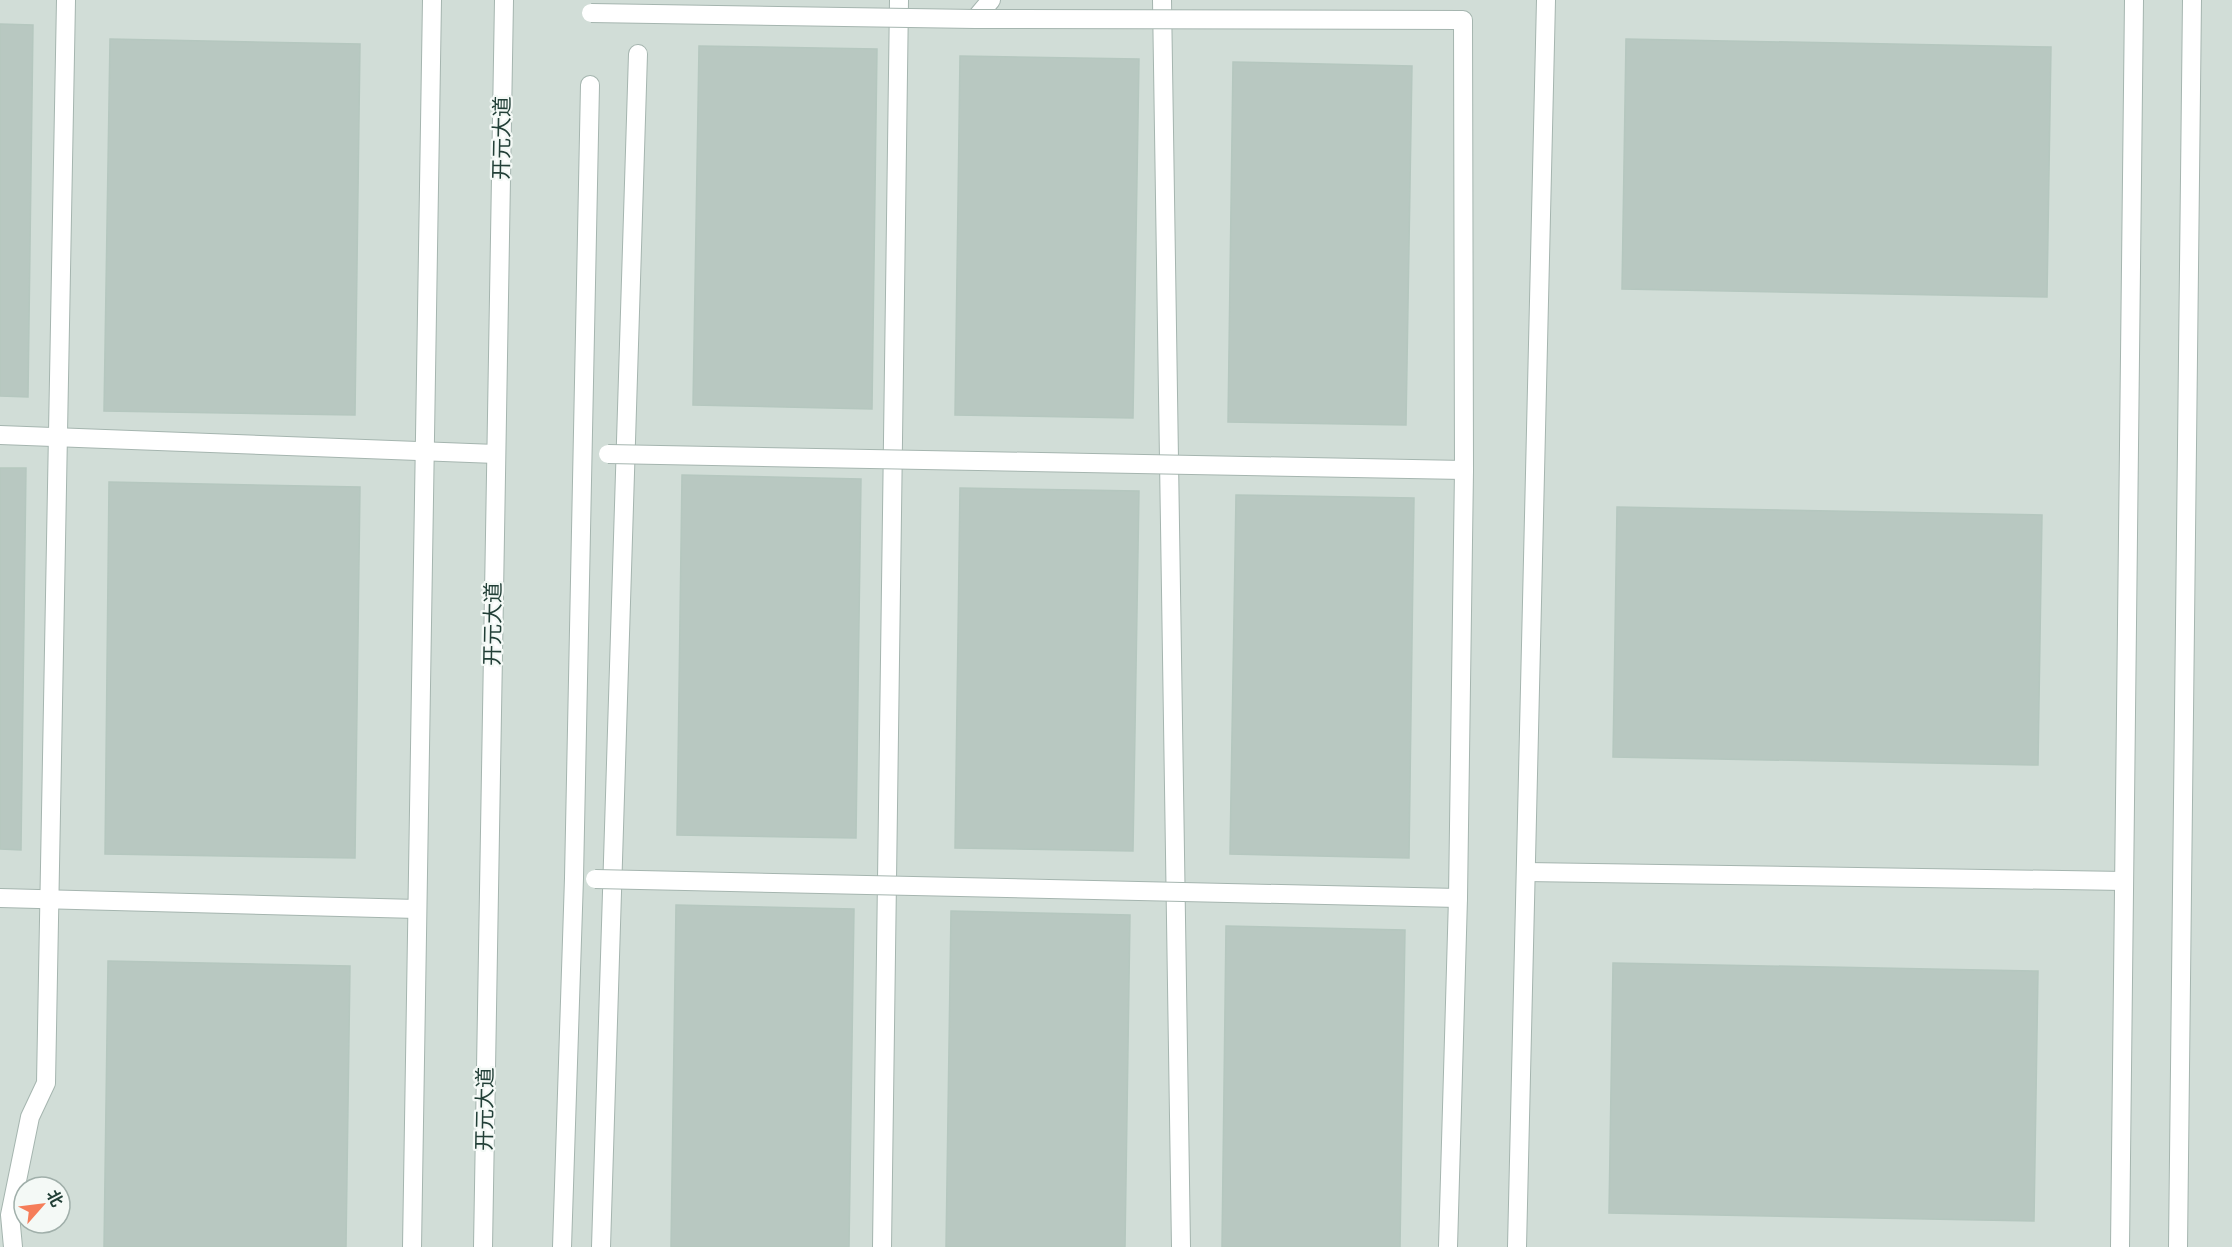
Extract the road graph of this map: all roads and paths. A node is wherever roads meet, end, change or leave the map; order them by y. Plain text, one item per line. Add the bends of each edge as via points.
1 (66, 0) edge
2 (432, 0) edge
3 (504, 0) edge
4 (899, 0) edge
5 (991, 0) edge
6 (1162, 0) edge
7 (1546, 0) edge
8 (2134, 0) edge
9 (2192, 0) edge
10 (591, 13) dead end
11 (975, 19) junction
12 (638, 54) dead end
13 (590, 85) dead end
14 (0, 435) edge
15 (58, 437) junction
16 (425, 451) junction
17 (582, 453) junction
18 (496, 454) junction
19 (1464, 470) junction
20 (1526, 872) junction
21 (573, 878) junction
22 (2124, 881) junction
23 (0, 898) edge
24 (50, 898) junction
25 (1458, 898) junction
26 (417, 909) junction
27 (13, 1247) edge
28 (412, 1247) edge
29 (483, 1247) edge
30 (562, 1247) edge
31 (601, 1247) edge
32 (882, 1247) edge
33 (1181, 1247) edge
34 (1448, 1247) edge
35 (1517, 1247) edge
36 (2120, 1247) edge
37 (2178, 1247) edge

1 - 15 street
2 - 16 street
3 - 18 street, 开元大道
4 - 32 street
5 - 11 street
6 - 33 street
7 - 20 street
8 - 22 street
9 - 37 street
10 - 11 street, bridge
11 - 19 street, bridge via 1463,20
12 - 31 street
13 - 17 street
14 - 15 street
15 - 16 street
15 - 24 street
16 - 18 street
16 - 26 street
17 - 19 street, bridge
17 - 21 street
18 - 29 street, 开元大道
19 - 25 street, bridge
20 - 22 street
20 - 35 street
21 - 25 street, bridge
21 - 30 street
22 - 36 street
23 - 24 street
24 - 26 street
24 - 27 street via 46,1083 30,1117 12,1204
25 - 34 street, bridge
26 - 28 street

